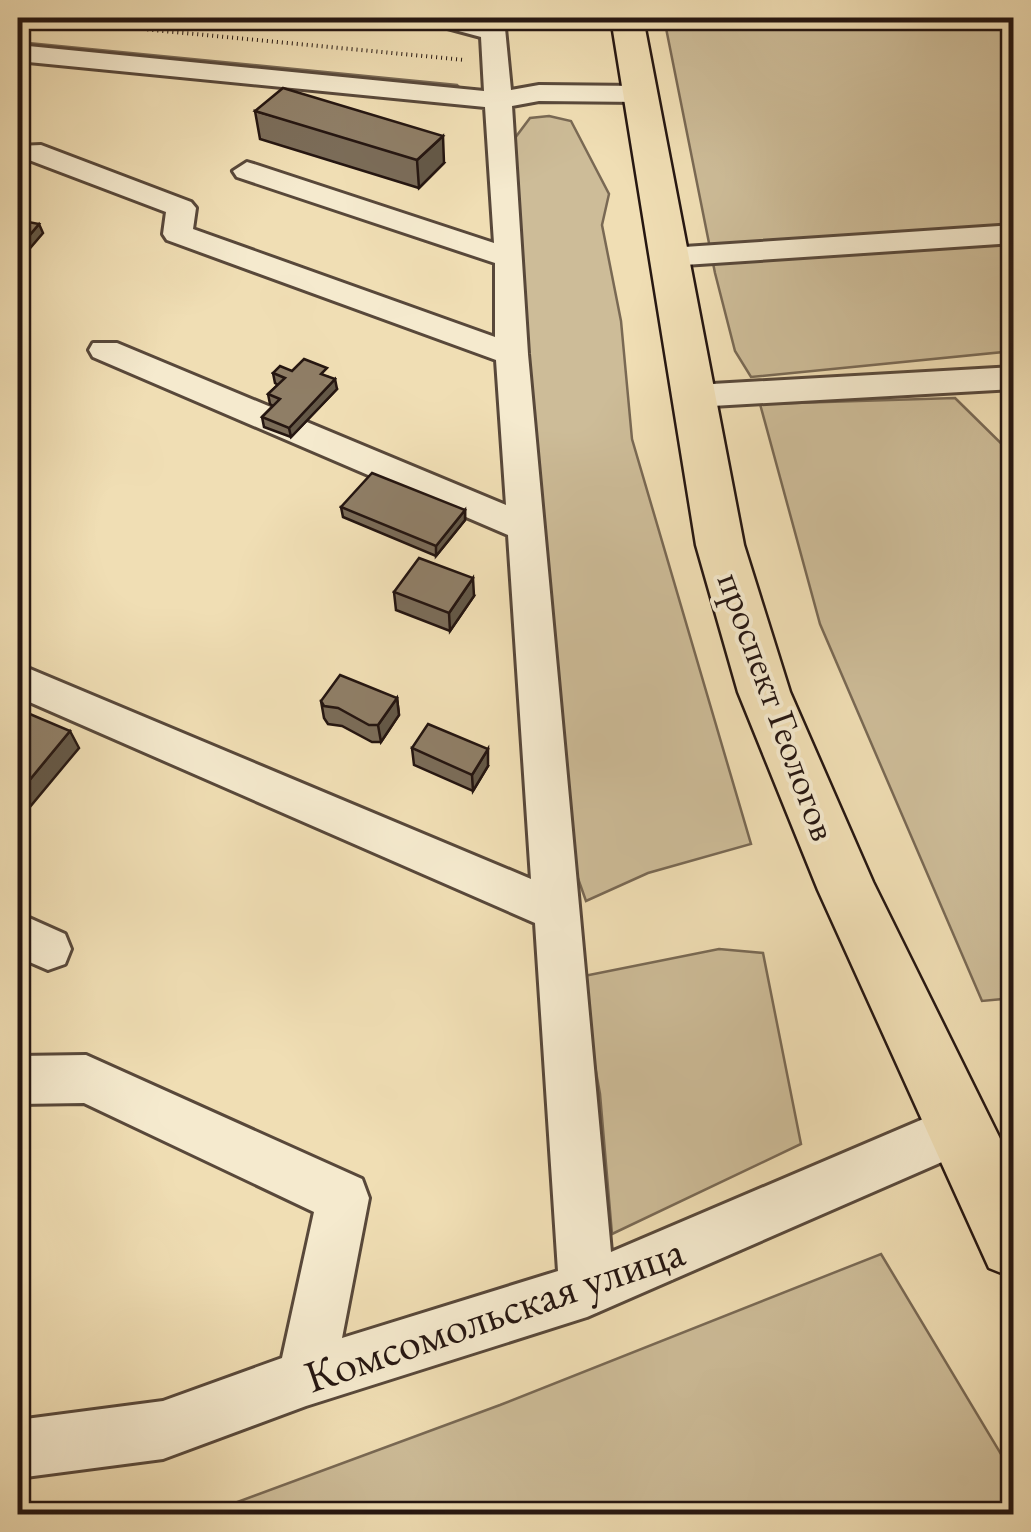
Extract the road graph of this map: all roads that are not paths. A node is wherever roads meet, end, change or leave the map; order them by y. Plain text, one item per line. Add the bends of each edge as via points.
1 (438, 18) edge
2 (627, 18) edge
3 (492, 25) edge
4 (18, 36) edge
5 (18, 52) edge
6 (497, 82) junction
7 (641, 94) junction
8 (18, 154) edge
9 (247, 171) dead end
10 (1014, 234) edge
11 (669, 257) junction
12 (510, 258) junction
13 (104, 350) dead end
14 (512, 354) junction
15 (1014, 378) edge
16 (695, 396) junction
17 (526, 528) junction
18 (18, 680) edge
19 (554, 910) junction
20 (18, 1080) edge
21 (956, 1130) junction
22 (1014, 1243) edge
23 (586, 1290) junction
24 (306, 1378) junction
25 (18, 1450) edge

1 - 3 street
2 - 7 main road, проспект Геологов
3 - 6 street
4 - 6 street
5 - 6 street
6 - 7 street via 540,93
6 - 12 street
7 - 11 main road, проспект Геологов
8 - 14 street via 31,151 182,208 178,234
9 - 12 street
10 - 11 street
11 - 16 main road, проспект Геологов
12 - 14 street
13 - 17 street
14 - 17 street
15 - 16 street
16 - 21 main road, проспект Геологов via 720,545 764,692
17 - 19 street
18 - 19 street
19 - 23 street
20 - 24 street via 86,1079 343,1198
21 - 22 main road, проспект Геологов
21 - 23 street, Комсомольская улица
23 - 24 street, Комсомольская улица
24 - 25 street, Комсомольская улица via 163,1430

